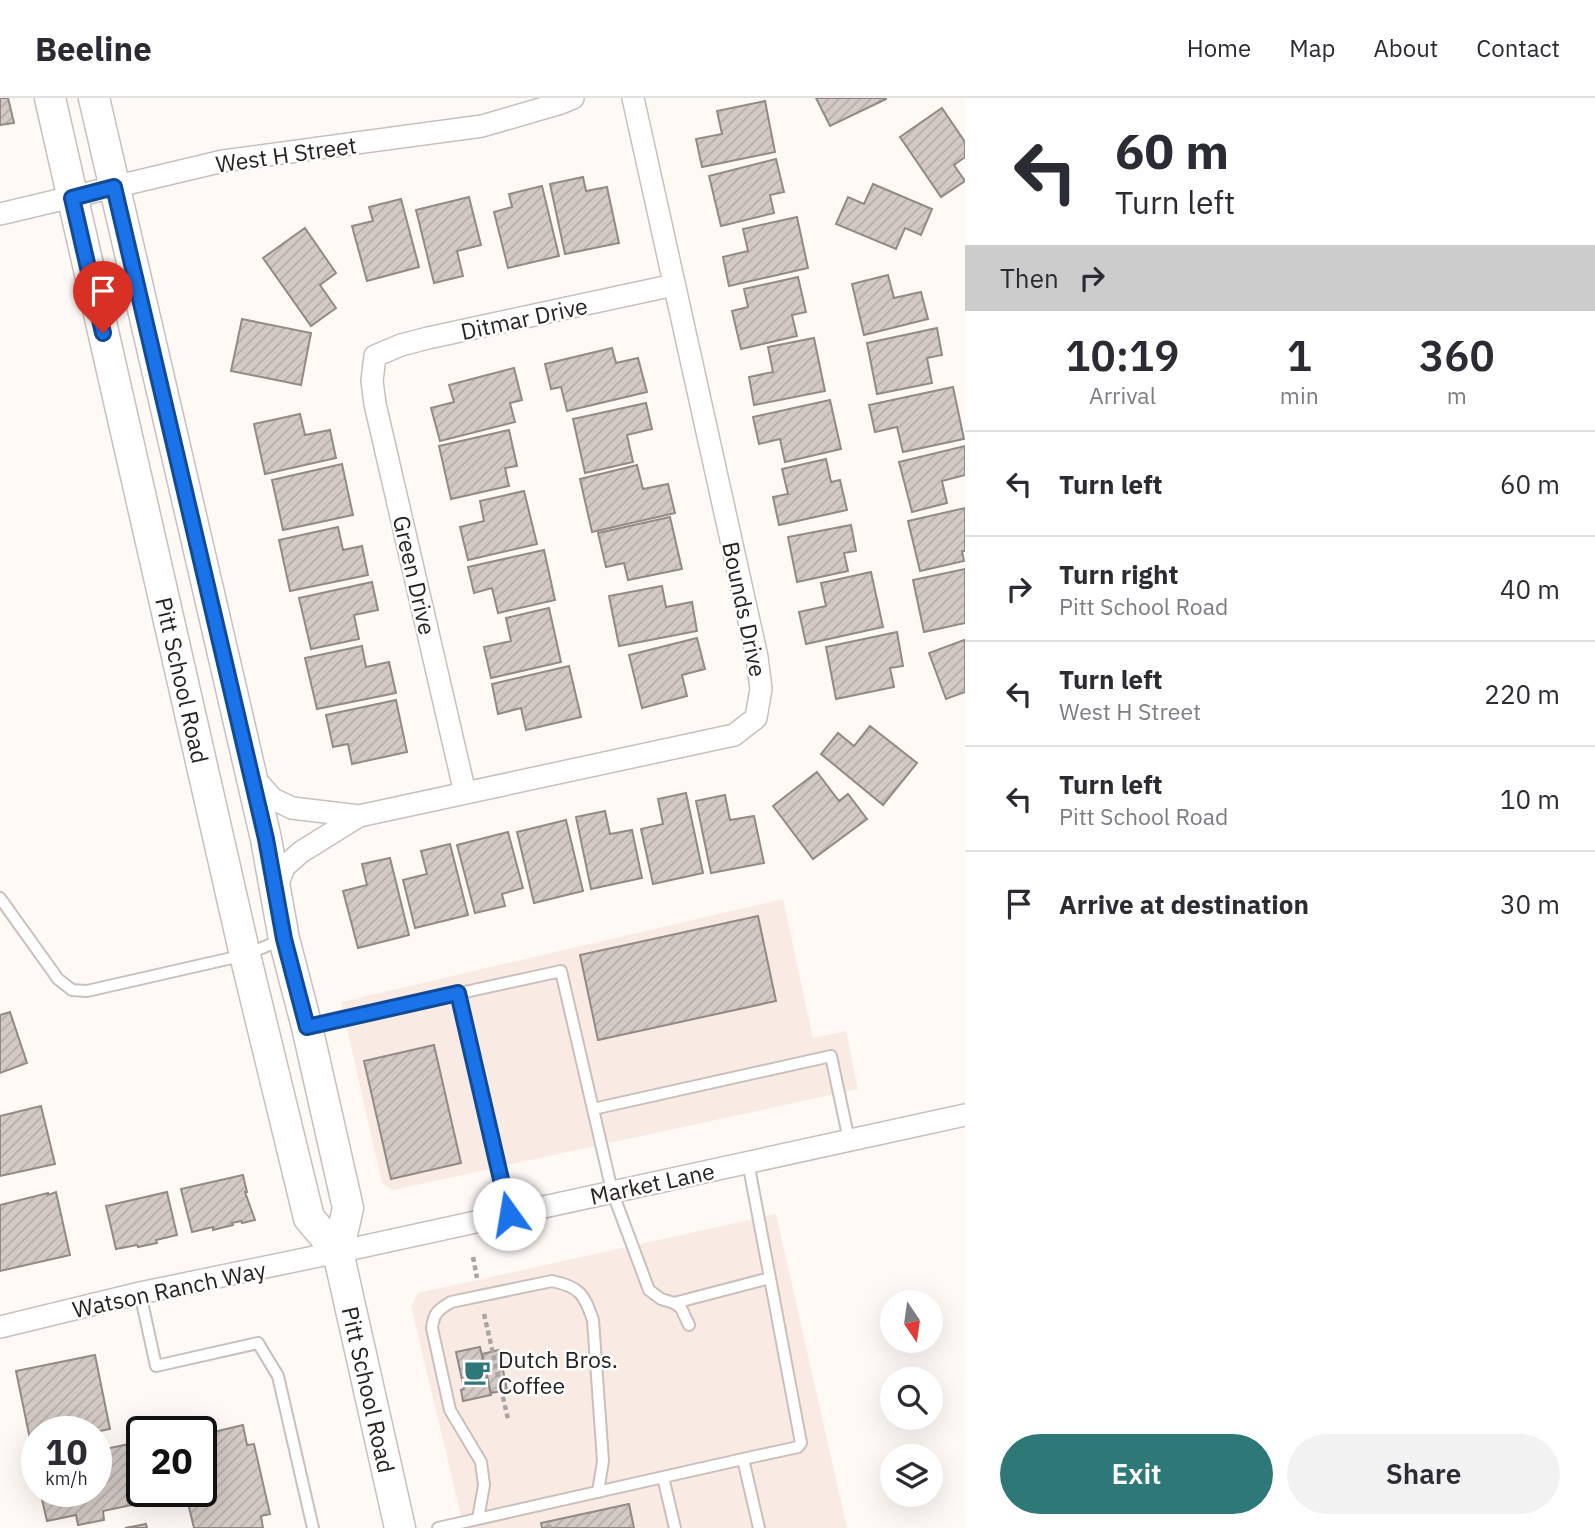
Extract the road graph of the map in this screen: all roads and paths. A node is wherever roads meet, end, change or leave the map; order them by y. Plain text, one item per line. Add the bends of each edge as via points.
1 (50, 98) edge
2 (94, 98) edge
3 (573, 98) edge
4 (633, 98) edge
5 (114, 187) junction
6 (72, 198) junction
7 (0, 214) edge
8 (674, 285) junction
9 (375, 356) joint
10 (251, 775) junction
11 (465, 793) junction
12 (359, 816) junction
13 (275, 892) junction
14 (0, 898) edge
15 (284, 939) junction
16 (245, 955) junction
17 (458, 993) junction
18 (307, 1027) junction
19 (593, 1109) junction
20 (965, 1115) edge
21 (849, 1140) junction
22 (748, 1162) junction
23 (612, 1191) junction
24 (509, 1214) junction
25 (338, 1252) junction
26 (473, 1256) dead end
27 (770, 1278) junction
28 (140, 1293) junction
29 (480, 1296) junction
30 (674, 1303) junction
31 (689, 1325) dead end
32 (0, 1327) edge
33 (508, 1419) dead end
34 (743, 1459) junction
35 (663, 1477) junction
36 (598, 1492) junction
37 (478, 1519) junction
38 (313, 1528) edge
39 (400, 1528) edge
40 (438, 1528) edge
41 (675, 1528) edge
42 (759, 1528) edge

1 - 6 main road, Pitt School Road
2 - 5 main road, Pitt School Road
3 - 5 street, West H Street via 482,126 223,161
4 - 8 street, Bounds Drive
5 - 6 street, West H Street
5 - 10 main road, Pitt School Road
6 - 7 street, West H Street
6 - 16 main road, Pitt School Road
8 - 9 street, Ditmar Drive via 428,338
8 - 11 street, Bounds Drive via 757,657 761,689 756,718 734,735
9 - 11 street, Green Drive via 375,404
10 - 12 street, Bounds Drive via 273,799 292,808
10 - 13 main road, Pitt School Road
11 - 12 street, Bounds Drive
12 - 13 street, Bounds Drive via 284,867
13 - 15 main road, Pitt School Road
14 - 16 lane via 58,979 72,990 87,991
15 - 16 lane
15 - 18 main road, Pitt School Road
16 - 25 main road, Pitt School Road via 309,1218
17 - 18 lane
17 - 19 lane via 561,971
17 - 24 lane
18 - 25 main road, Pitt School Road via 348,1208
19 - 21 lane via 831,1056
19 - 23 lane
20 - 21 street, Market Lane
21 - 22 street, Market Lane
22 - 23 street, Market Lane
22 - 27 lane
23 - 24 street, Market Lane
23 - 30 lane via 649,1290
24 - 25 street, Market Lane
25 - 28 street, Watson Ranch Way
25 - 39 main road, Pitt School Road
26 - 29 path
27 - 30 lane
27 - 34 lane via 801,1443
28 - 32 street, Watson Ranch Way
28 - 38 lane via 156,1366 258,1343 278,1376
29 - 33 path
29 - 36 lane via 552,1281 569,1285 586,1298 593,1320 603,1461
29 - 37 lane via 439,1309 432,1328 450,1410 481,1462 484,1486
30 - 31 lane
34 - 35 lane
34 - 42 lane
35 - 36 lane
35 - 41 lane
36 - 37 lane
37 - 40 lane

